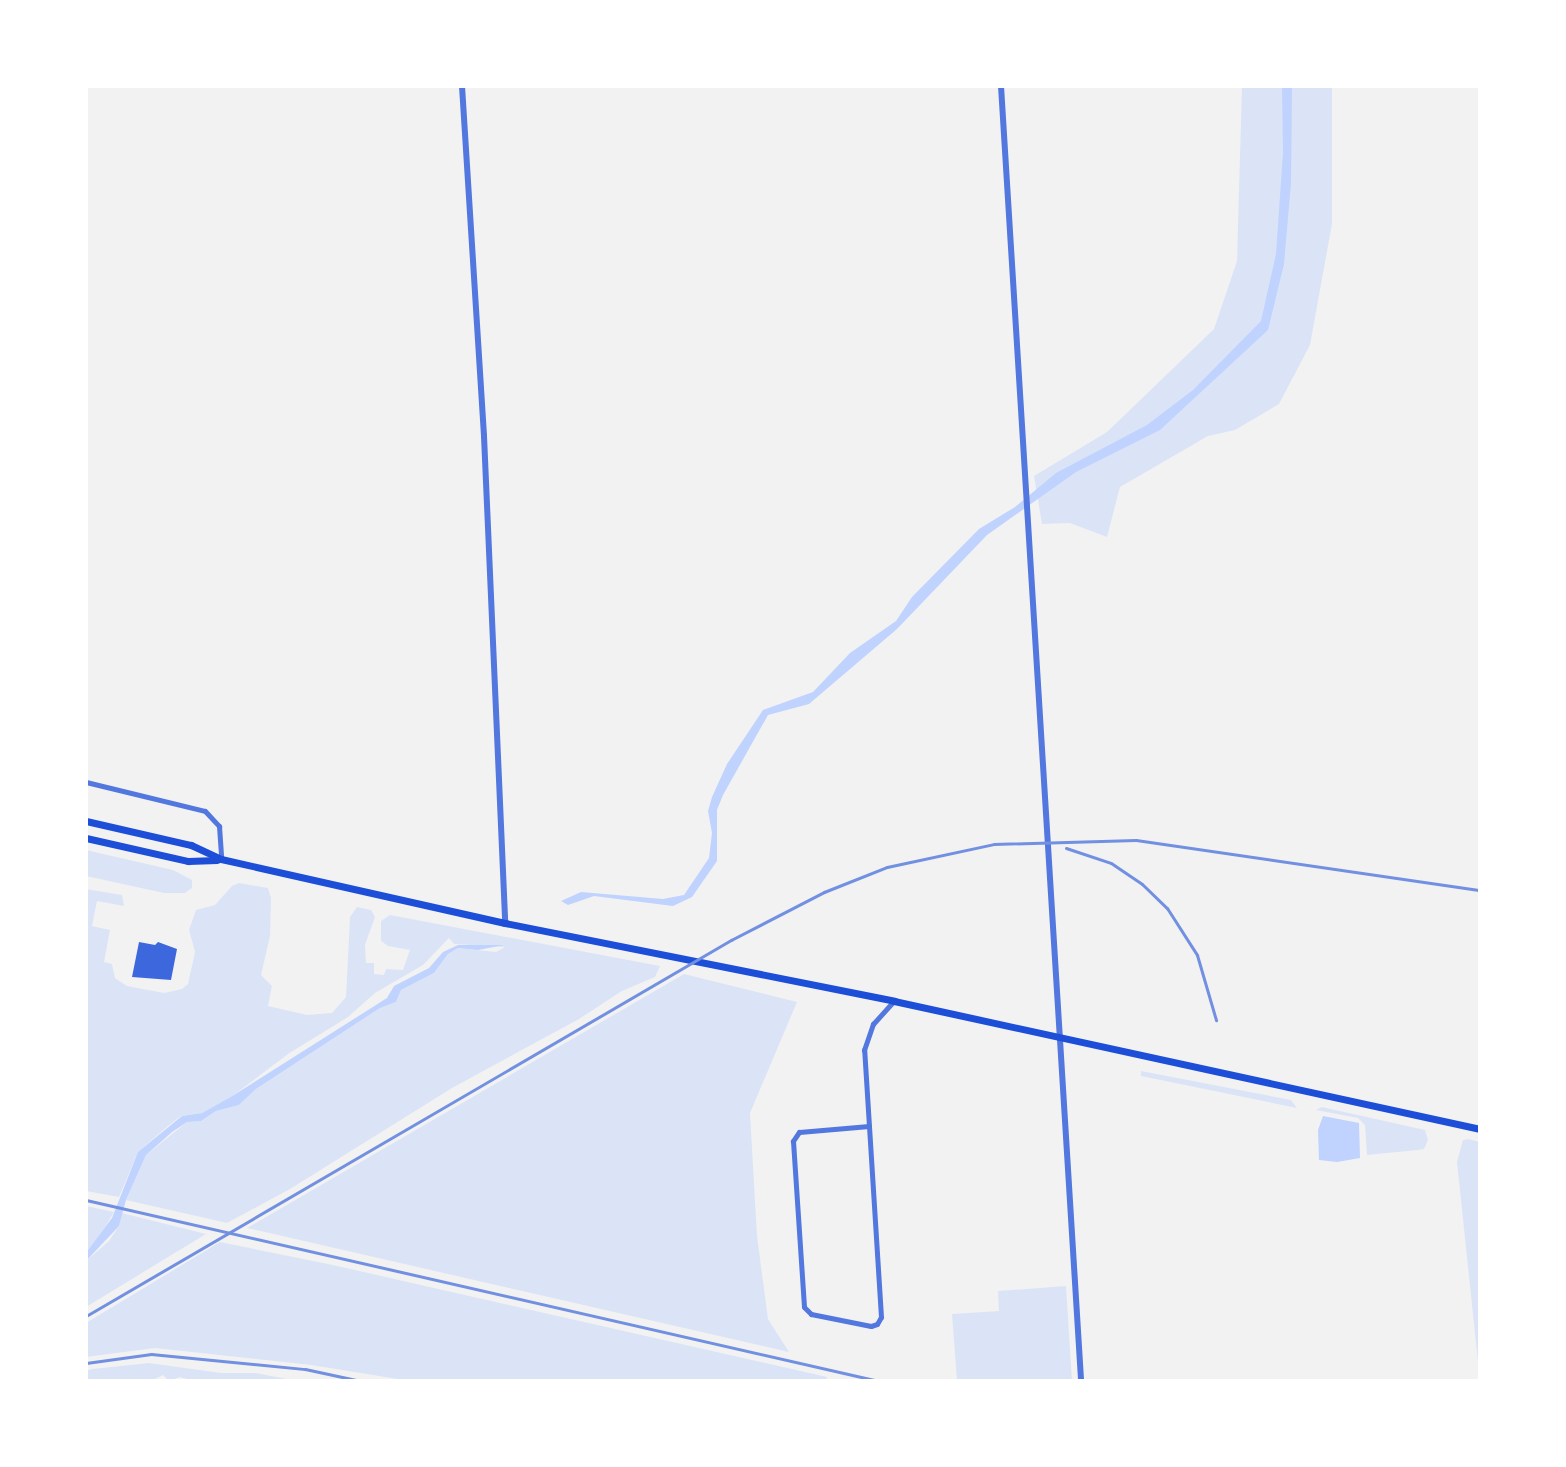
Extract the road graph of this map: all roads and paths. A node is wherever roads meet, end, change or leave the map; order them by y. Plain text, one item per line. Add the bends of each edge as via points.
1 (462, 86) edge
2 (1001, 86) edge
3 (86, 782) edge
4 (86, 821) edge
5 (86, 838) edge
6 (221, 859) junction
7 (505, 923) junction
8 (894, 1001) junction
9 (1059, 1037) junction
10 (869, 1126) junction
11 (1480, 1129) edge
12 (1081, 1381) edge

1 - 7 street via 484,436
2 - 9 street
3 - 6 street via 205,811 219,826
4 - 6 main road via 191,845
5 - 6 main road via 188,861
6 - 7 main road
7 - 8 main road
8 - 9 main road
8 - 10 street via 873,1024 865,1043
9 - 11 main road
9 - 12 street
10 - 10 street via 799,1132 793,1141 804,1307 813,1314 871,1326 881,1317

